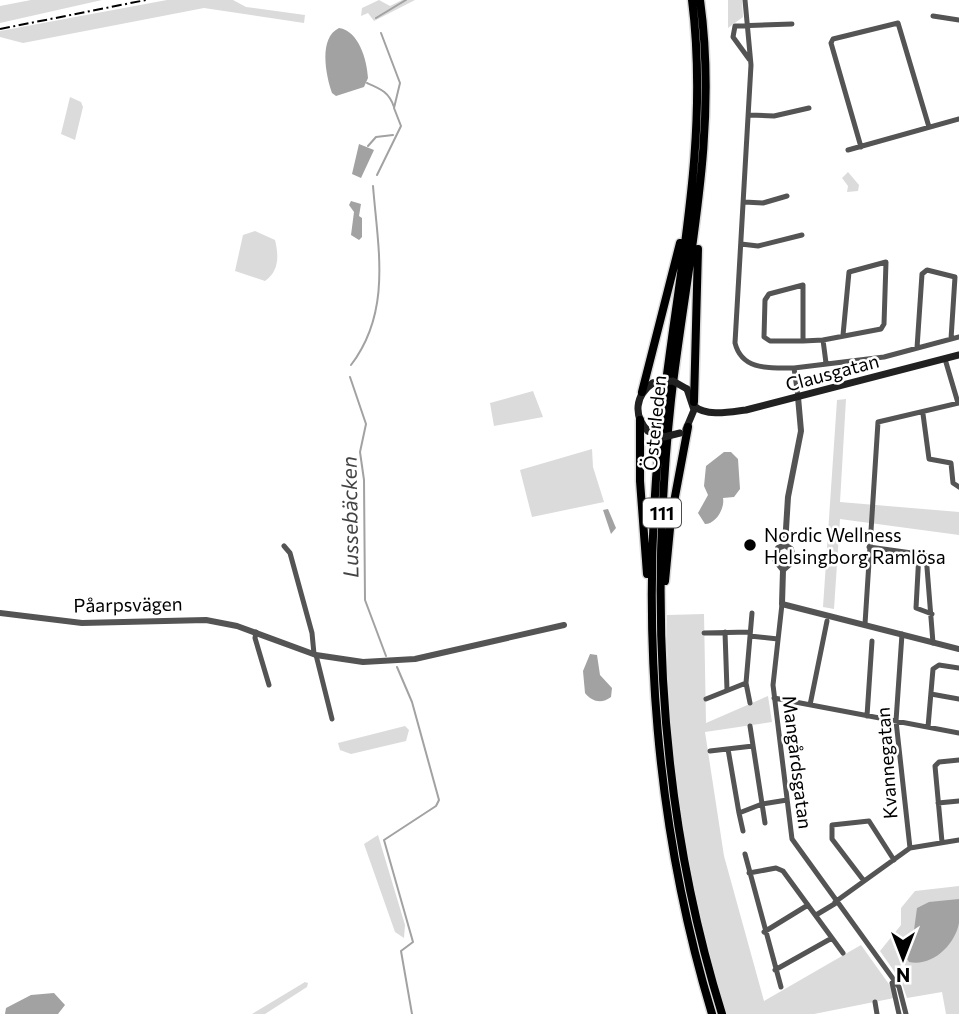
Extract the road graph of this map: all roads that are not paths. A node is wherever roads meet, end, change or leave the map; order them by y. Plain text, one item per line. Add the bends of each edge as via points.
1 (692, 0) edge
2 (700, 0) edge
3 (746, 0) edge
4 (933, 16) dead end
5 (959, 20) edge
6 (747, 24) junction
7 (792, 24) dead end
8 (751, 62) junction
9 (809, 108) dead end
10 (749, 115) junction
11 (959, 119) edge
12 (929, 127) junction
13 (861, 147) junction
14 (848, 150) dead end
15 (787, 196) dead end
16 (744, 202) junction
17 (691, 203) junction
18 (699, 211) junction
19 (802, 235) dead end
20 (741, 244) junction
21 (843, 335) junction
22 (959, 337) edge
23 (951, 339) junction
24 (823, 340) junction
25 (803, 341) junction
26 (917, 348) junction
27 (959, 355) edge
28 (945, 359) junction
29 (826, 363) junction
30 (793, 368) junction
31 (642, 392) junction
32 (798, 397) junction
33 (958, 403) edge
34 (694, 404) junction
35 (713, 413) junction
36 (923, 414) junction
37 (640, 420) junction
38 (688, 426) junction
39 (959, 487) edge
40 (785, 545) junction
41 (284, 546) dead end
42 (869, 547) junction
43 (919, 553) junction
44 (783, 570) junction
45 (782, 604) junction
46 (661, 612) junction
47 (0, 613) edge
48 (752, 613) dead end
49 (932, 614) junction
50 (651, 617) junction
51 (827, 621) dead end
52 (865, 624) junction
53 (564, 625) dead end
54 (256, 632) junction
55 (725, 632) junction
56 (704, 633) dead end
57 (750, 634) junction
58 (902, 634) junction
59 (778, 639) junction
60 (872, 641) dead end
61 (933, 643) junction
62 (959, 649) edge
63 (315, 655) junction
64 (959, 668) edge
65 (746, 683) junction
66 (269, 684) dead end
67 (727, 690) junction
68 (931, 694) junction
69 (774, 698) junction
70 (706, 699) dead end
71 (959, 699) edge
72 (750, 702) dead end
73 (810, 705) junction
74 (867, 716) junction
75 (332, 719) dead end
76 (895, 721) junction
77 (750, 726) dead end
78 (929, 727) junction
79 (959, 733) edge
80 (753, 746) junction
81 (728, 749) junction
82 (710, 751) dead end
83 (959, 760) edge
84 (787, 800) junction
85 (959, 801) edge
86 (938, 803) junction
87 (762, 804) junction
88 (739, 813) junction
89 (765, 822) dead end
90 (743, 831) dead end
91 (959, 840) edge
92 (942, 842) junction
93 (910, 848) junction
94 (745, 854) dead end
95 (894, 860) junction
96 (749, 873) junction
97 (864, 881) junction
98 (836, 902) junction
99 (808, 905) junction
100 (816, 915) junction
101 (764, 932) junction
102 (832, 938) junction
103 (843, 953) dead end
104 (775, 970) junction
105 (890, 977) junction
106 (781, 987) dead end
107 (875, 1002) dead end
108 (712, 1014) edge
109 (722, 1014) edge
110 (877, 1014) edge
111 (899, 1014) edge
112 (906, 1014) edge

1 - 17 main road, Österleden / 111 via 698,89
2 - 18 main road, Österleden / 111 via 706,117
3 - 6 street
4 - 5 street
6 - 7 street
6 - 8 street
6 - 8 street via 736,25 732,34
8 - 10 street
9 - 10 street via 774,116
10 - 16 street
11 - 12 street
12 - 13 street
12 - 13 street via 898,23 831,42
13 - 14 street
15 - 16 street via 763,203
16 - 20 street
17 - 31 main road
17 - 50 main road, Österleden / 111 via 659,442
18 - 34 main road
18 - 46 main road, Österleden / 111 via 667,443
19 - 20 street via 758,246
20 - 30 street via 738,352 755,366
21 - 21 street via 881,329 884,324 886,262 849,272
21 - 24 street
22 - 23 street
23 - 26 street
23 - 26 street via 955,277 927,270 922,274
24 - 25 street
24 - 29 street
25 - 25 street via 804,286 769,294 764,337
26 - 29 street via 884,357
27 - 28 main road, Clausgatan
28 - 32 main road, Clausgatan
28 - 33 street
29 - 30 street
30 - 32 street
31 - 34 main road, bridge via 653,383 669,380 687,389
31 - 37 main road
32 - 35 main road, Clausgatan
32 - 40 street via 801,428 788,497
33 - 36 street
34 - 35 main road, Clausgatan
34 - 38 main road
35 - 38 main road, Clausgatan
36 - 39 street via 929,459 951,463 953,483
36 - 42 street via 878,422
37 - 38 main road, bridge via 648,431 664,437
37 - 50 main road
38 - 46 main road via 671,518
40 - 44 street via 778,548 776,557
40 - 44 street via 792,551 793,561
41 - 63 street via 290,553
42 - 43 street
42 - 52 street
43 - 49 street via 927,557
43 - 49 street via 916,608
44 - 45 street
45 - 52 street
45 - 59 street, Mangårdsgatan
46 - 109 main road, Österleden / 111 via 671,790 696,919
47 - 54 street, Påarpsvägen via 82,623 194,619
48 - 57 street
49 - 61 street
50 - 108 main road, Österleden / 111 via 655,712 668,816 682,897
51 - 73 street
52 - 58 street
53 - 63 street, Påarpsvägen via 400,661 347,661
54 - 63 street, Påarpsvägen
54 - 66 street
55 - 56 street
55 - 57 street
55 - 67 street
57 - 59 street
57 - 65 street
58 - 61 street
58 - 76 street, Kvannegatan
59 - 69 street, Mangårdsgatan
60 - 74 street
61 - 62 street
63 - 75 street
64 - 68 street via 939,665 933,669
65 - 67 street
65 - 72 street
67 - 70 street
68 - 71 street
68 - 78 street
69 - 73 street
69 - 84 street, Mangårdsgatan
73 - 74 street
74 - 76 street
76 - 78 street
76 - 93 street, Kvannegatan
77 - 80 street
78 - 79 street
80 - 81 street
80 - 87 street
81 - 82 street
81 - 88 street
83 - 86 street via 936,763
84 - 87 street
84 - 98 street, Mangårdsgatan via 794,846
85 - 86 street
86 - 92 street
87 - 88 street
87 - 89 street
88 - 90 street
91 - 92 street
92 - 93 street
93 - 95 street
94 - 96 street
95 - 97 street
95 - 97 street via 869,821 832,825 832,839
96 - 99 street via 780,869
96 - 101 street
97 - 98 street
98 - 100 street
98 - 105 street, Mangårdsgatan
99 - 100 street
99 - 101 street
100 - 102 street
101 - 104 street
102 - 103 street
102 - 104 street
104 - 106 street
105 - 111 street, Mangårdsgatan
105 - 112 street, Mangårdsgatan via 899,988
107 - 110 street

